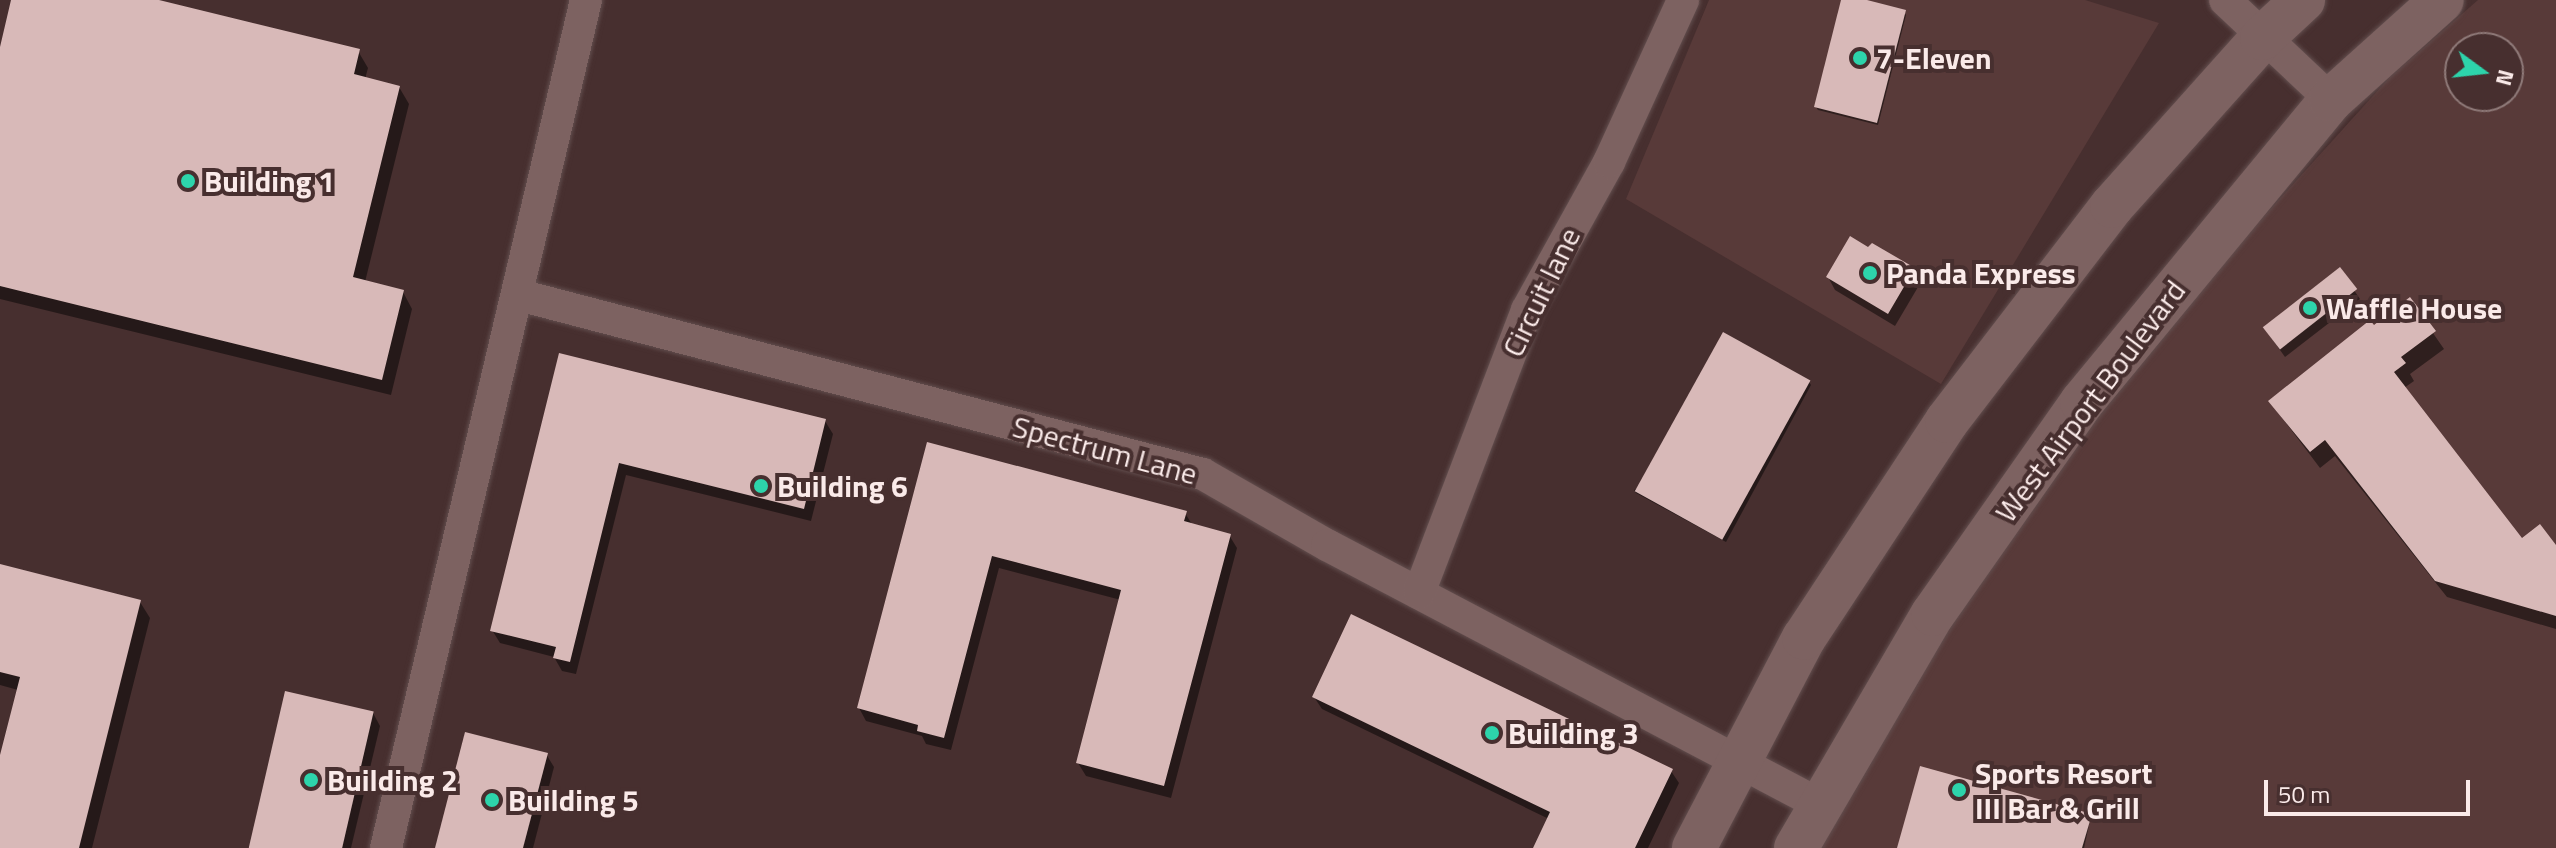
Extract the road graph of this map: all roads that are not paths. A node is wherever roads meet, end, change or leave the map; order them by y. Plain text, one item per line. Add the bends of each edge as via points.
1 (586, 0) edge
2 (1683, 0) edge
3 (2225, 0) edge
4 (2303, 0) edge
5 (2442, 0) edge
6 (2262, 38) junction
7 (2331, 100) junction
8 (519, 295) junction
9 (1419, 593) junction
10 (1740, 761) junction
11 (1819, 804) junction
12 (386, 848) edge
13 (1694, 848) edge
14 (1796, 848) edge

1 - 8 street
2 - 9 street, Circuit lane via 1609,162 1527,310
3 - 6 street
4 - 6 main road
5 - 7 main road, West Airport Boulevard
6 - 7 street
6 - 10 main road via 2112,206 1947,421 1804,638
7 - 11 main road, West Airport Boulevard via 2082,402 1933,614
8 - 9 street, Spectrum Lane via 1203,474
8 - 12 street
9 - 10 street, Spectrum Lane
10 - 11 street, Spectrum Lane
10 - 13 main road
11 - 14 main road, West Airport Boulevard

